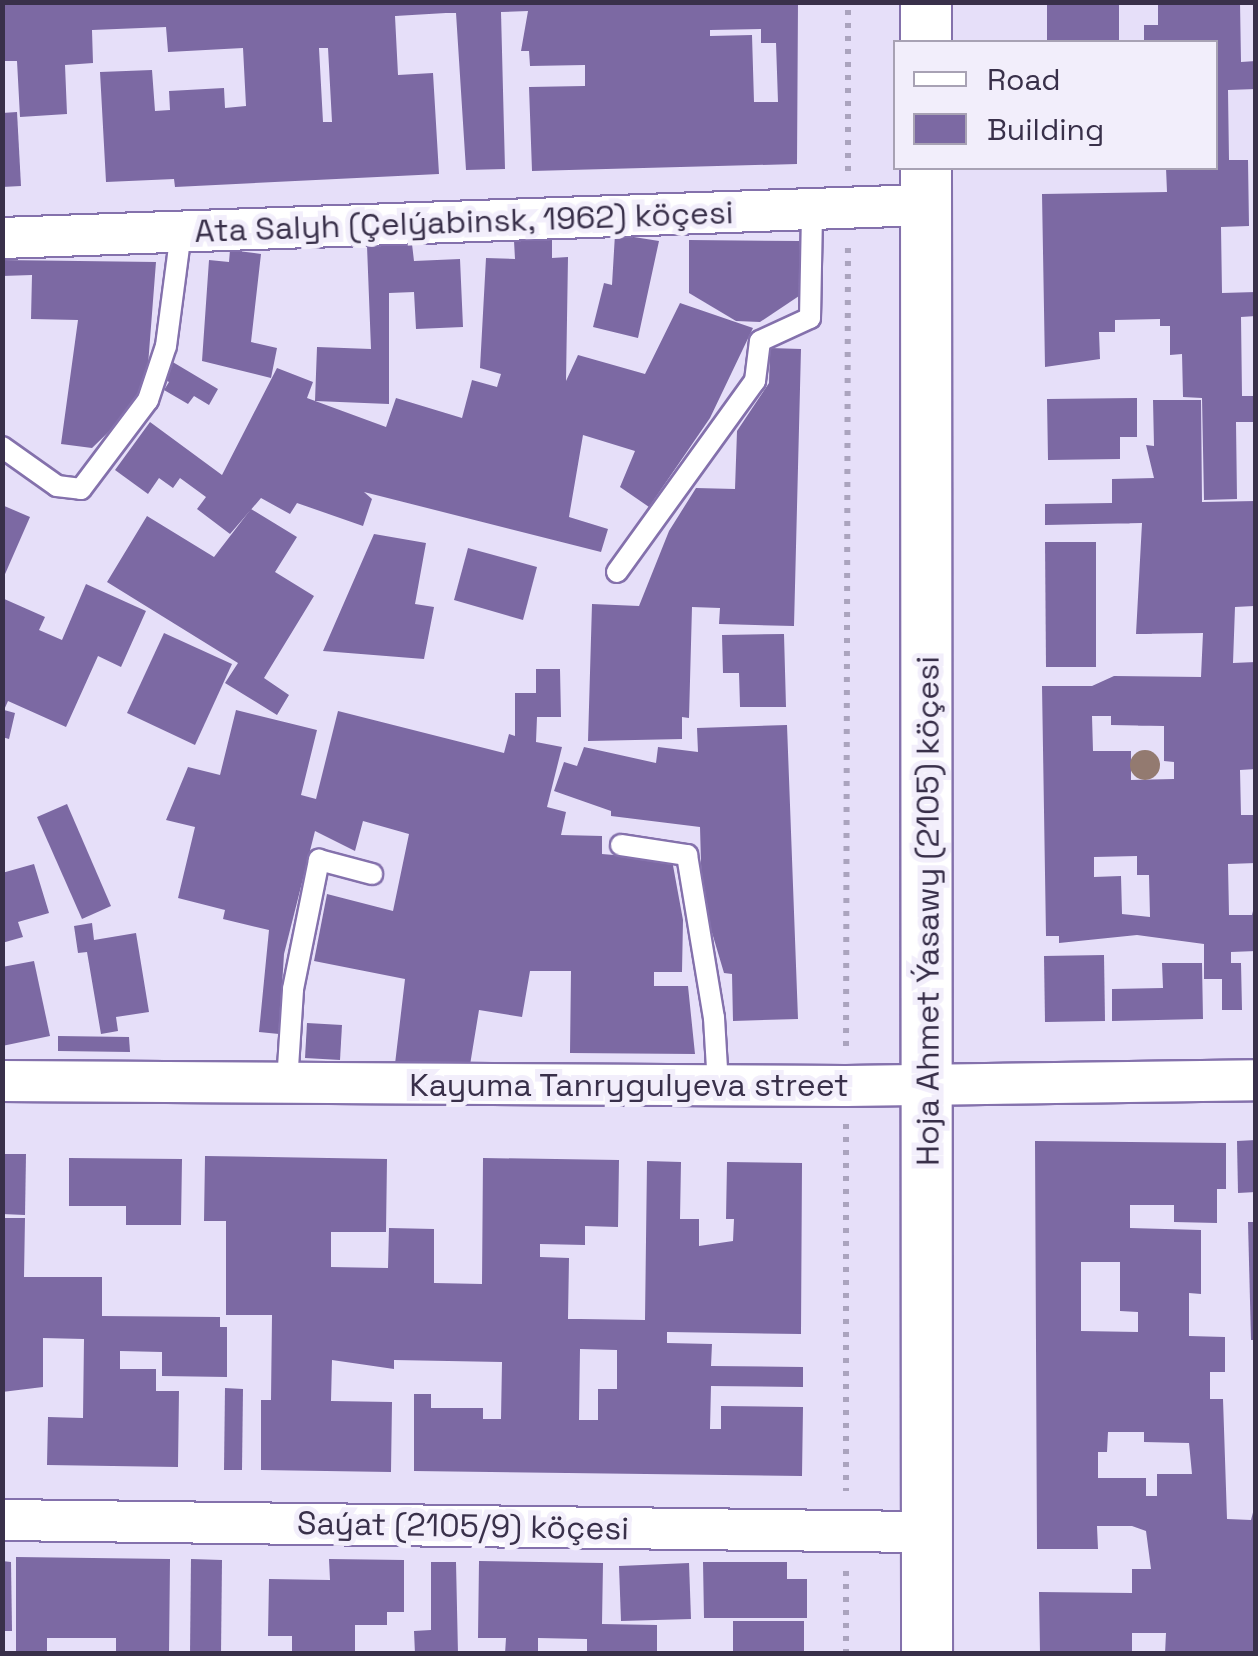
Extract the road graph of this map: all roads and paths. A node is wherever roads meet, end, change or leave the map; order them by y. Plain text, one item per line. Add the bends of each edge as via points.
1 (848, 2) edge
2 (926, 2) edge
3 (926, 40) edge
4 (926, 186) edge
5 (830, 209) junction
6 (182, 232) junction
7 (2, 238) edge
8 (2, 448) edge
9 (618, 572) dead end
10 (620, 845) dead end
11 (372, 874) dead end
12 (1256, 1080) edge
13 (2, 1081) edge
14 (287, 1083) junction
15 (930, 1085) junction
16 (718, 1086) junction
17 (846, 1086) junction
18 (2, 1520) edge
19 (846, 1530) junction
20 (924, 1532) junction
21 (846, 1654) edge
22 (927, 1654) edge

1 - 5 path
2 - 3 street
4 - 5 street, Ata Salyh (Çelýabinsk, 1962) köçesi
4 - 15 street, Hoja Ahmet Ýasawy (2105) köçesi
5 - 6 street, Ata Salyh (Çelýabinsk, 1962) köçesi
5 - 9 lane via 810,318 760,341 755,381
5 - 17 path
6 - 7 street, Ata Salyh (Çelýabinsk, 1962) köçesi
6 - 8 lane via 166,346 148,400 80,488 57,486
10 - 16 lane via 687,856
11 - 14 lane via 319,860 293,989
12 - 15 street, Kayuma Tanrygulyeva street
13 - 14 street, Kayuma Tanrygulyeva street
14 - 16 street, Kayuma Tanrygulyeva street
15 - 17 street, Kayuma Tanrygulyeva street
15 - 20 street, Hoja Ahmet Ýasawy (2105) köçesi
16 - 17 street, Kayuma Tanrygulyeva street
17 - 19 path
18 - 19 street, Saýat (2105/9) köçesi
19 - 20 street, Saýat (2105/9) köçesi
19 - 21 path
20 - 22 street, Hoja Ahmet Ýasawy (2105) köçesi

